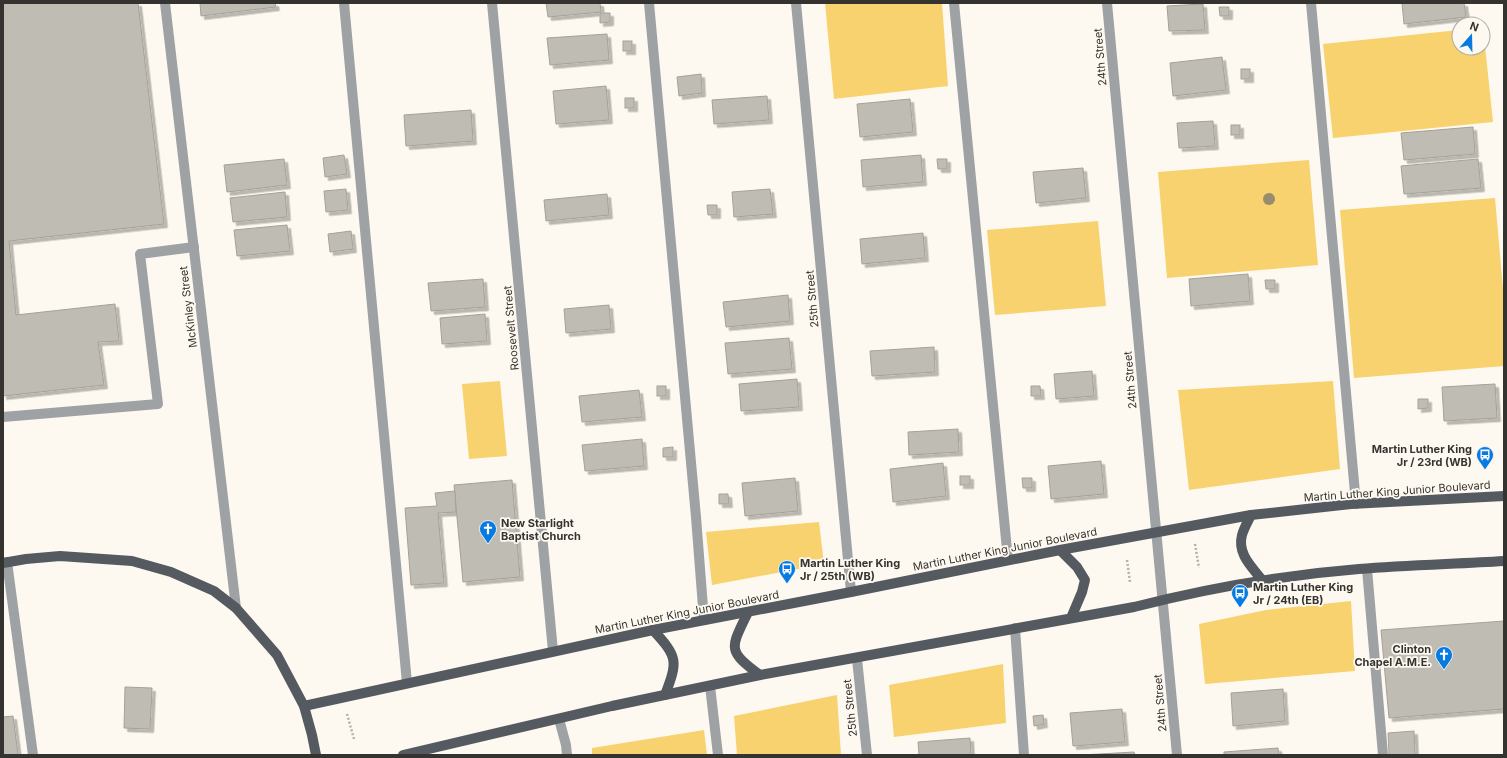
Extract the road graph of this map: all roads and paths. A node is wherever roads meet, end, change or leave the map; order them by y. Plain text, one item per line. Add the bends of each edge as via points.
1 (165, 3) edge
2 (344, 3) edge
3 (492, 3) edge
4 (649, 3) edge
5 (796, 3) edge
6 (954, 3) edge
7 (1107, 3) edge
8 (1311, 3) edge
9 (194, 247) junction
10 (3, 417) edge
11 (1504, 496) edge
12 (1356, 504) junction
13 (1251, 515) junction
14 (1156, 532) junction
15 (1195, 544) dead end
16 (1060, 550) junction
17 (1008, 560) junction
18 (1127, 560) dead end
19 (1504, 561) edge
20 (5, 563) edge
21 (1199, 568) dead end
22 (1366, 569) junction
23 (1262, 580) junction
24 (1130, 582) dead end
25 (851, 592) junction
26 (1162, 600) junction
27 (236, 608) junction
28 (748, 612) junction
29 (1071, 618) junction
30 (704, 620) junction
31 (1015, 628) junction
32 (653, 630) junction
33 (553, 651) junction
34 (857, 659) junction
35 (760, 675) junction
36 (408, 683) junction
37 (710, 686) junction
38 (665, 695) junction
39 (304, 706) junction
40 (346, 712) dead end
41 (558, 719) junction
42 (354, 739) dead end
43 (33, 755) edge
44 (316, 755) edge
45 (403, 755) edge
46 (567, 755) edge
47 (718, 755) edge
48 (867, 755) edge
49 (1024, 755) edge
50 (1177, 755) edge
51 (1383, 755) edge

1 - 9 street, McKinley Street
2 - 36 street
3 - 33 street, Roosevelt Street
4 - 30 street
5 - 25 street, 25th Street
6 - 17 street
7 - 14 street, 24th Street
8 - 12 street
9 - 10 street via 140,254 158,404
9 - 27 street, McKinley Street
11 - 12 main road, Martin Luther King Junior Boulevard
12 - 13 main road, Martin Luther King Junior Boulevard
13 - 14 main road, Martin Luther King Junior Boulevard
13 - 23 main road via 1242,535 1240,548
14 - 16 main road, Martin Luther King Junior Boulevard
14 - 26 street, 24th Street
15 - 21 path
16 - 17 main road, Martin Luther King Junior Boulevard
16 - 29 main road via 1077,567 1085,580
17 - 25 main road, Martin Luther King Junior Boulevard
18 - 24 path
19 - 22 main road
20 - 27 main road via 60,556 132,561 171,572 214,591
20 - 43 street
22 - 23 main road
22 - 51 street
23 - 26 main road
25 - 28 main road, Martin Luther King Junior Boulevard
26 - 29 main road
26 - 50 street, 24th Street
27 - 39 main road via 276,655
28 - 30 main road, Martin Luther King Junior Boulevard
28 - 35 main road via 735,638 735,651 741,662
29 - 31 main road
30 - 32 main road, Martin Luther King Junior Boulevard
31 - 34 main road
31 - 49 street
32 - 33 main road, Martin Luther King Junior Boulevard
32 - 38 main road via 667,645 675,660
33 - 36 main road, Martin Luther King Junior Boulevard
34 - 35 main road
34 - 48 street, 25th Street
35 - 37 main road
36 - 39 main road, Martin Luther King Junior Boulevard
37 - 38 main road
37 - 47 street
38 - 41 main road
39 - 44 main road
40 - 42 path
41 - 45 main road
41 - 46 street

